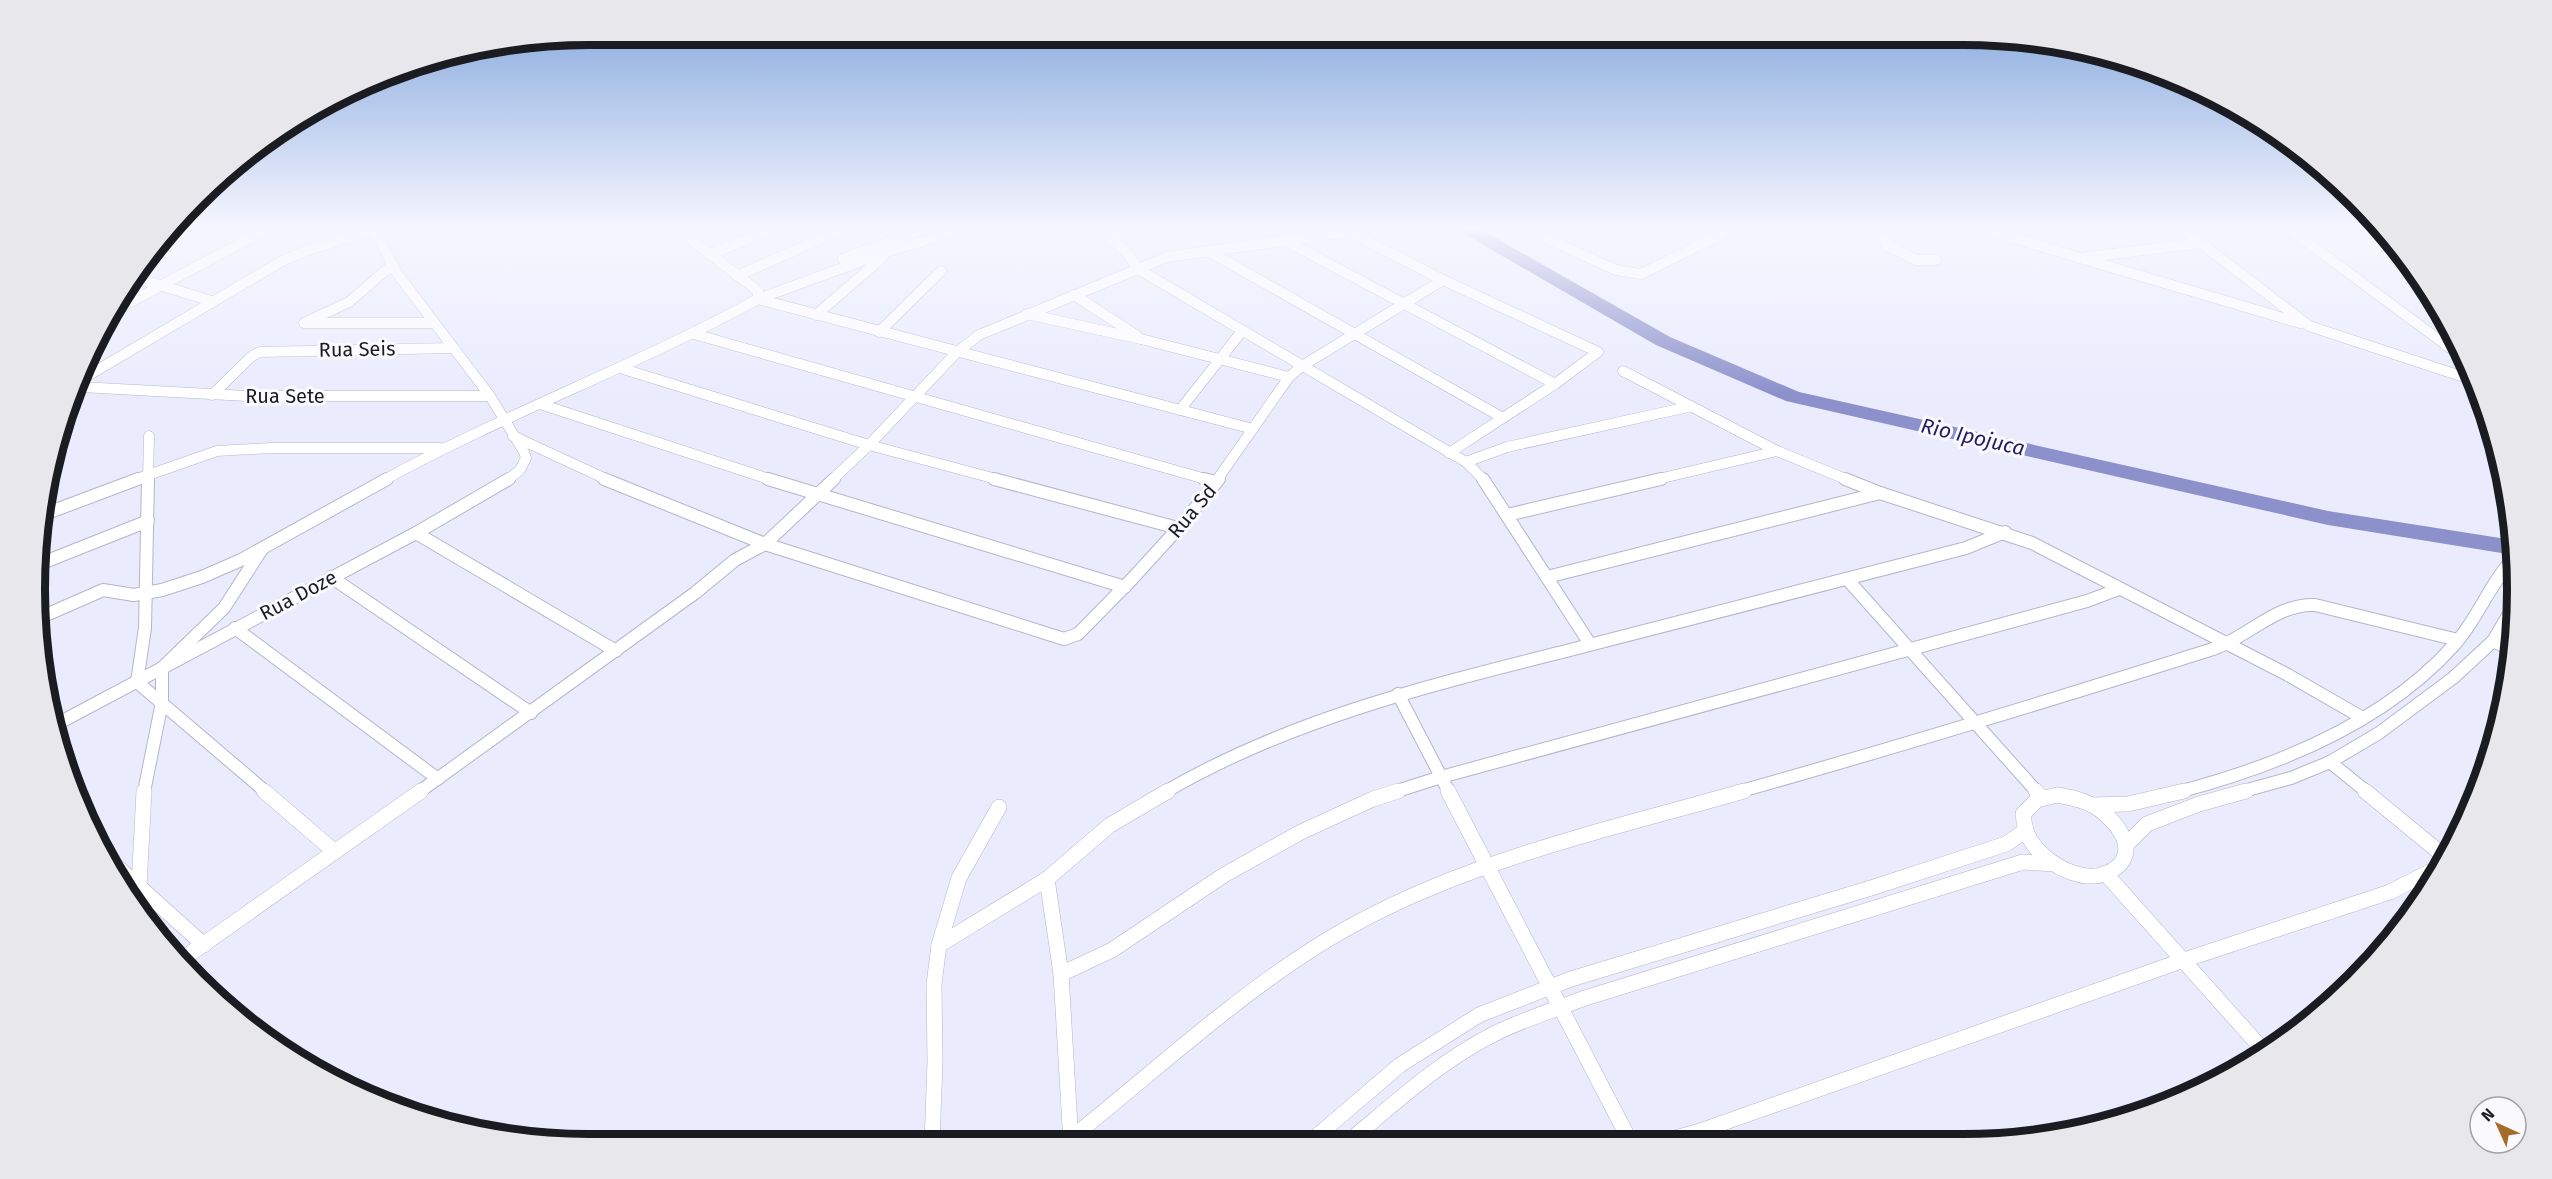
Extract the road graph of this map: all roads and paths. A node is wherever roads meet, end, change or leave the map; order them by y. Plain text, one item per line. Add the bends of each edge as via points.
1 (152, 283) edge
2 (162, 283) edge
3 (243, 283) edge
4 (371, 283) edge
5 (405, 283) edge
6 (745, 283) edge
7 (787, 283) edge
8 (794, 283) edge
9 (853, 283) edge
10 (929, 283) edge
11 (1103, 283) edge
12 (1162, 283) edge
13 (1265, 283) edge
14 (1365, 283) edge
15 (1438, 283) edge
16 (1450, 283) edge
17 (2164, 283) edge
18 (2252, 283) edge
19 (2364, 283) edge
20 (158, 285) junction
21 (758, 295) junction
22 (1074, 295) junction
23 (210, 301) junction
24 (127, 303) edge
25 (1404, 304) junction
26 (1026, 314) junction
27 (816, 315) junction
28 (434, 323) junction
29 (2309, 326) junction
30 (1242, 331) junction
31 (879, 332) junction
32 (694, 334) junction
33 (1356, 334) junction
34 (1141, 339) junction
35 (2450, 346) edge
36 (453, 348) junction
37 (958, 351) junction
38 (1220, 360) junction
39 (1302, 366) junction
40 (621, 368) junction
41 (1623, 371) dead end
42 (89, 375) edge
43 (1289, 377) junction
44 (2464, 377) edge
45 (1555, 384) junction
46 (84, 387) edge
47 (212, 395) junction
48 (490, 396) junction
49 (916, 398) junction
50 (540, 404) junction
51 (1688, 407) junction
52 (1180, 410) junction
53 (504, 418) junction
54 (1503, 418) junction
55 (1253, 429) junction
56 (149, 436) dead end
57 (513, 436) junction
58 (869, 445) junction
59 (442, 448) junction
60 (1777, 451) junction
61 (1449, 453) junction
62 (1466, 462) junction
63 (150, 473) junction
64 (1216, 482) junction
65 (1880, 493) junction
66 (818, 495) junction
67 (51, 512) edge
68 (1506, 514) junction
69 (148, 521) junction
70 (1178, 528) junction
71 (2005, 532) junction
72 (416, 533) junction
73 (765, 544) junction
74 (262, 548) junction
75 (46, 562) edge
76 (2506, 565) edge
77 (331, 576) junction
78 (1546, 577) junction
79 (1847, 579) junction
80 (1125, 587) junction
81 (2119, 590) junction
82 (144, 593) junction
83 (46, 616) edge
84 (2506, 619) edge
85 (235, 628) junction
86 (2458, 640) junction
87 (2493, 641) junction
88 (1590, 644) junction
89 (2227, 644) junction
90 (2504, 646) edge
91 (1910, 649) junction
92 (616, 651) junction
93 (162, 668) junction
94 (137, 682) junction
95 (1398, 694) junction
96 (162, 702) junction
97 (531, 713) junction
98 (2361, 717) junction
99 (62, 721) edge
100 (1976, 724) junction
101 (2330, 762) junction
102 (1441, 777) junction
103 (438, 779) junction
104 (2041, 797) junction
105 (2092, 805) junction
106 (999, 807) dead end
107 (2025, 831) junction
108 (2126, 845) junction
109 (335, 852) junction
110 (2439, 852) edge
111 (2055, 864) junction
112 (1486, 865) junction
113 (2105, 873) junction
114 (2427, 873) edge
115 (127, 876) edge
116 (1047, 879) junction
117 (139, 887) junction
118 (204, 945) junction
119 (939, 945) junction
120 (187, 956) edge
121 (2184, 960) junction
122 (1061, 974) junction
123 (1549, 987) junction
124 (1560, 1008) junction
125 (2259, 1046) edge
126 (932, 1134) edge
127 (1071, 1134) edge
128 (1078, 1134) edge
129 (1324, 1134) edge
130 (1357, 1134) edge
131 (1626, 1134) edge
132 (1707, 1134) edge

1 - 20 street
2 - 20 street
3 - 23 street
4 - 28 street via 349,302 304,323
5 - 28 street
6 - 21 street
7 - 21 street
8 - 21 street
9 - 27 street
10 - 31 street
11 - 22 street
12 - 30 street
13 - 33 street
14 - 25 street
15 - 25 street, Rua Sd
16 - 45 street via 1598,352
17 - 29 street
18 - 29 street
19 - 35 street
20 - 23 street
20 - 24 street
21 - 27 street
21 - 32 street
22 - 26 street
22 - 34 street
23 - 42 street
25 - 33 street, Rua Sd
25 - 45 street
26 - 34 street
26 - 37 street via 979,334
27 - 31 street
28 - 36 street
29 - 44 street
30 - 38 street
30 - 39 street
31 - 37 street
32 - 40 street
32 - 49 street
33 - 39 street, Rua Sd
33 - 54 street
34 - 38 street
36 - 47 street, Rua Seis via 260,352
36 - 48 street
37 - 49 street
37 - 52 street
38 - 43 street
38 - 52 street
39 - 43 street, Rua Sd
39 - 61 street
40 - 50 street
40 - 58 street
41 - 51 street
43 - 55 street, Rua Sd
45 - 54 street
46 - 47 street, Rua Sete
47 - 48 street, Rua Sete
48 - 53 street
49 - 58 street
49 - 64 street
50 - 53 street
50 - 66 street
51 - 60 street
51 - 62 street via 1507,447
52 - 55 street
53 - 57 street
53 - 59 street
54 - 61 street
55 - 64 street, Rua Sd
56 - 63 street
57 - 72 street, Rua Doze via 524,452 524,463 506,481
57 - 73 street via 631,490
58 - 66 street
58 - 70 street
59 - 63 street via 243,448 201,455
59 - 74 street
60 - 65 street
60 - 68 street
61 - 62 street
62 - 68 street via 1484,480
63 - 67 street
63 - 69 street
64 - 70 street, Rua Sd
65 - 71 street
65 - 78 street
66 - 73 street
66 - 80 street
68 - 78 street
69 - 75 street
69 - 82 street
70 - 80 street, Rua Sd
71 - 79 street via 1966,548
71 - 81 street
72 - 77 street, Rua Doze
72 - 92 street
73 - 80 street, Rua Sd via 1064,639 1078,634
73 - 92 street via 735,560
74 - 82 street via 210,574
74 - 93 street via 224,608
76 - 86 street
77 - 85 street, Rua Doze
77 - 97 street
78 - 88 street
79 - 88 street
79 - 91 street
81 - 89 street
81 - 91 street
82 - 83 street via 103,590
82 - 94 street via 146,628
84 - 87 street
85 - 93 street, Rua Doze
85 - 103 street
86 - 89 street via 2299,604
86 - 98 street via 2436,664
87 - 90 street
87 - 101 street via 2403,716
88 - 95 street
89 - 98 street
89 - 100 street
91 - 100 street
91 - 102 street
92 - 97 street
93 - 94 street, Rua Doze
93 - 96 street
94 - 96 street
94 - 99 street, Rua Doze
95 - 102 street
95 - 116 street via 1291,731 1194,776 1110,825
96 - 109 street
96 - 117 street via 142,801
97 - 103 street
98 - 105 street via 2325,739 2273,762 2186,790 2114,806
100 - 104 street
100 - 112 street
101 - 108 street via 2147,824
101 - 110 street
102 - 112 street
102 - 122 street via 1373,799 1301,832 1224,875 1112,950
103 - 109 street
104 - 105 street via 2057,795
104 - 107 street via 2024,814
105 - 108 street via 2118,828
106 - 119 street via 959,878
107 - 111 street via 2036,849
107 - 123 street via 2006,844
108 - 113 street via 2124,858
109 - 118 street
111 - 113 street via 2072,872
111 - 124 street via 2023,862
112 - 123 street
112 - 128 street via 1381,910 1311,950 1240,1002
113 - 121 street
114 - 121 street via 2390,891
115 - 117 street
116 - 119 street
116 - 122 street
117 - 118 street
118 - 120 street
119 - 126 street via 934,984
121 - 125 street
121 - 132 street
122 - 127 street
123 - 124 street
123 - 129 street via 1479,1016 1438,1040 1400,1065
124 - 130 street via 1491,1035 1416,1084
124 - 131 street

